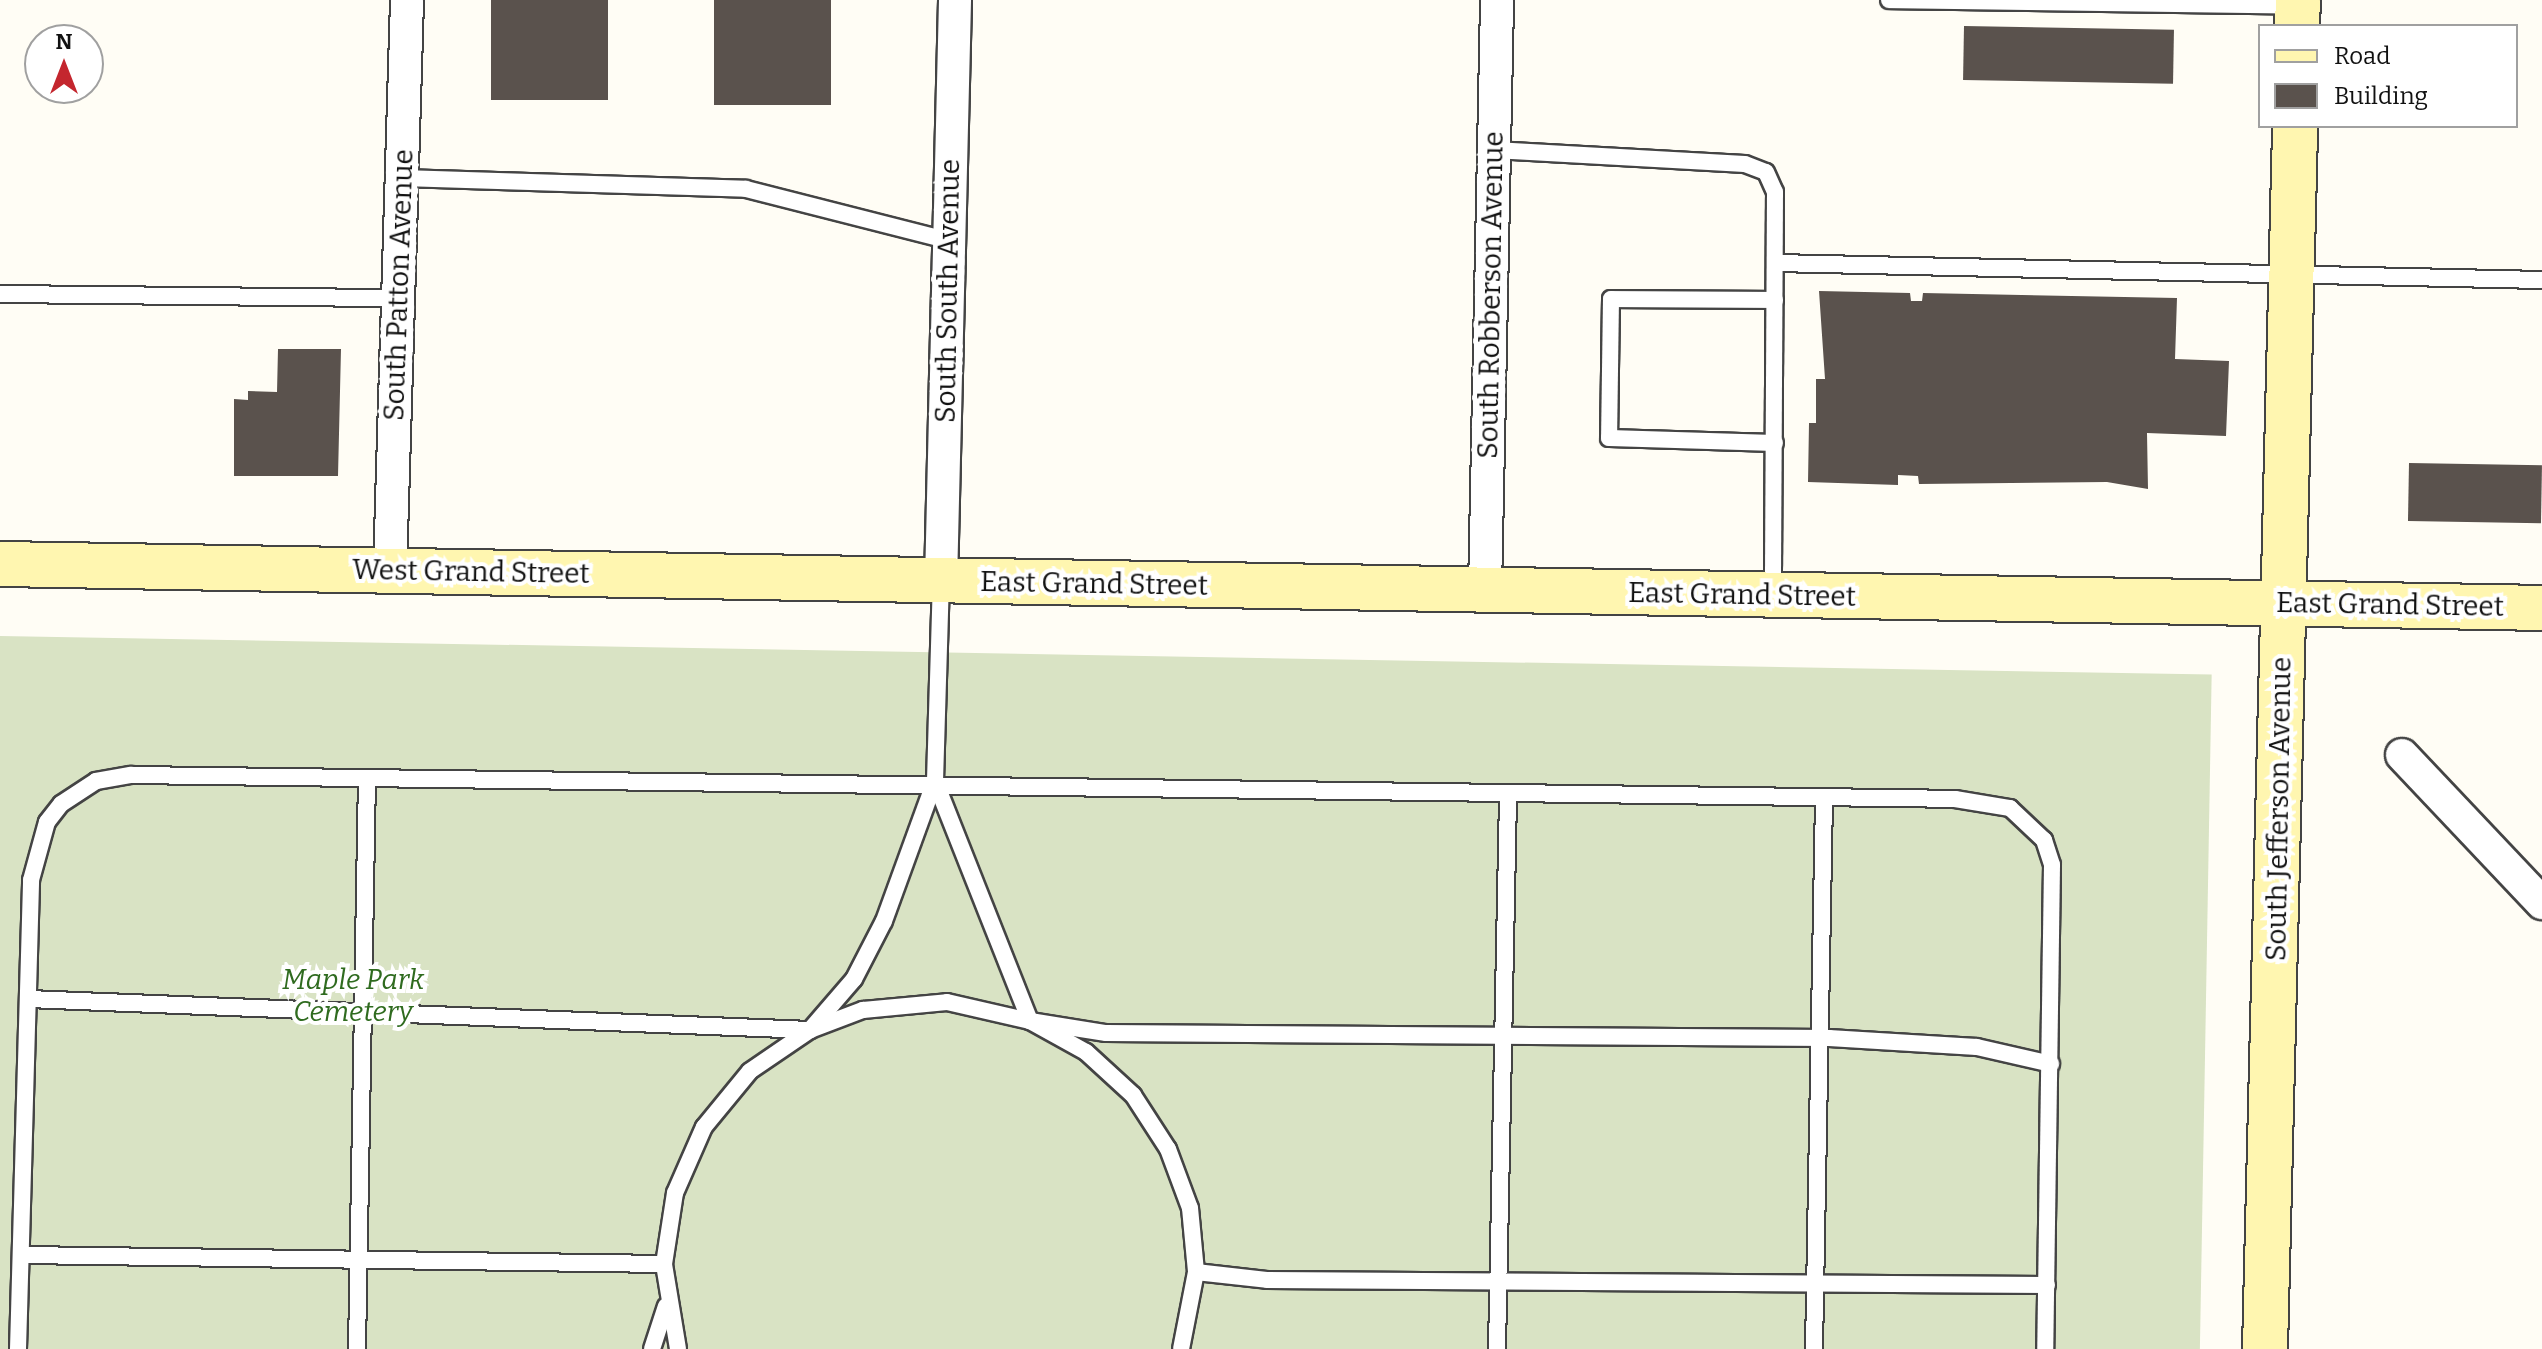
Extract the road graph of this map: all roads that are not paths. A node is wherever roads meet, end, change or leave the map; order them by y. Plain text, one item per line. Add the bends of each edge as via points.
1 (407, 0) edge
2 (955, 0) edge
3 (1497, 0) edge
4 (1889, 0) edge
5 (2298, 11) edge
6 (2295, 128) edge
7 (1494, 150) junction
8 (402, 178) junction
9 (950, 241) junction
10 (1775, 263) junction
11 (2292, 277) junction
12 (2542, 280) edge
13 (0, 294) edge
14 (399, 298) junction
15 (1775, 300) junction
16 (1775, 443) junction
17 (0, 564) edge
18 (390, 570) junction
19 (941, 582) junction
20 (1485, 590) junction
21 (1773, 595) junction
22 (2284, 603) junction
23 (2542, 608) edge
24 (2402, 755) dead end
25 (367, 778) junction
26 (935, 781) junction
27 (1508, 795) junction
28 (1824, 798) junction
29 (2542, 903) edge
30 (28, 999) junction
31 (363, 1011) junction
32 (1030, 1021) junction
33 (810, 1030) junction
34 (1504, 1031) junction
35 (1820, 1038) junction
36 (2051, 1064) junction
37 (21, 1255) junction
38 (359, 1260) junction
39 (664, 1264) junction
40 (1196, 1272) junction
41 (1498, 1281) junction
42 (1816, 1283) junction
43 (2047, 1285) junction
44 (666, 1305) junction
45 (1186, 1345) edge
46 (18, 1349) edge
47 (357, 1349) edge
48 (652, 1349) edge
49 (678, 1349) edge
50 (1497, 1349) edge
51 (1814, 1349) edge
52 (2045, 1349) edge
53 (2265, 1349) edge

1 - 8 street, South Patton Avenue
2 - 9 street, South South Avenue
3 - 7 street, South Robberson Avenue
4 - 5 lane
6 - 11 main road, South Jefferson Avenue
7 - 10 lane via 1745,164 1766,172 1775,192
7 - 20 street, South Robberson Avenue
8 - 9 lane via 746,189
8 - 14 street, South Patton Avenue
9 - 19 street, South South Avenue
10 - 11 lane
10 - 15 lane
11 - 12 lane
11 - 22 main road, South Jefferson Avenue
13 - 14 lane
14 - 18 street, South Patton Avenue
15 - 16 lane
15 - 16 lane via 1611,299 1609,438
16 - 21 lane
17 - 18 main road, West Grand Street
18 - 19 main road, West Grand Street
19 - 20 main road, East Grand Street
19 - 26 lane
20 - 21 main road, East Grand Street
21 - 22 main road, East Grand Street
22 - 23 main road, East Grand Street
22 - 53 main road, South Jefferson Avenue
24 - 29 street
25 - 26 lane
25 - 30 lane via 131,775 76,790 47,822 39,843
25 - 31 lane
26 - 27 lane
26 - 32 lane
26 - 33 lane via 878,933 854,979
27 - 28 lane
27 - 34 lane
28 - 35 lane
28 - 36 lane via 1988,802 2031,822 2052,865
30 - 31 lane
30 - 37 lane
31 - 33 lane
31 - 38 lane
32 - 33 lane via 976,1006 905,1003
32 - 34 lane via 1106,1033
32 - 40 lane via 1086,1052 1133,1095 1154,1127 1190,1208
33 - 39 lane via 750,1071 704,1127 675,1193
34 - 35 lane
34 - 41 lane
35 - 36 lane via 1977,1047
35 - 42 lane
36 - 43 lane
37 - 38 lane
37 - 46 lane
38 - 39 lane
38 - 47 lane
39 - 44 lane
40 - 41 lane via 1267,1280
40 - 45 lane
41 - 42 lane
41 - 50 lane
42 - 43 lane
42 - 51 lane
43 - 52 lane
44 - 48 lane
44 - 49 lane

